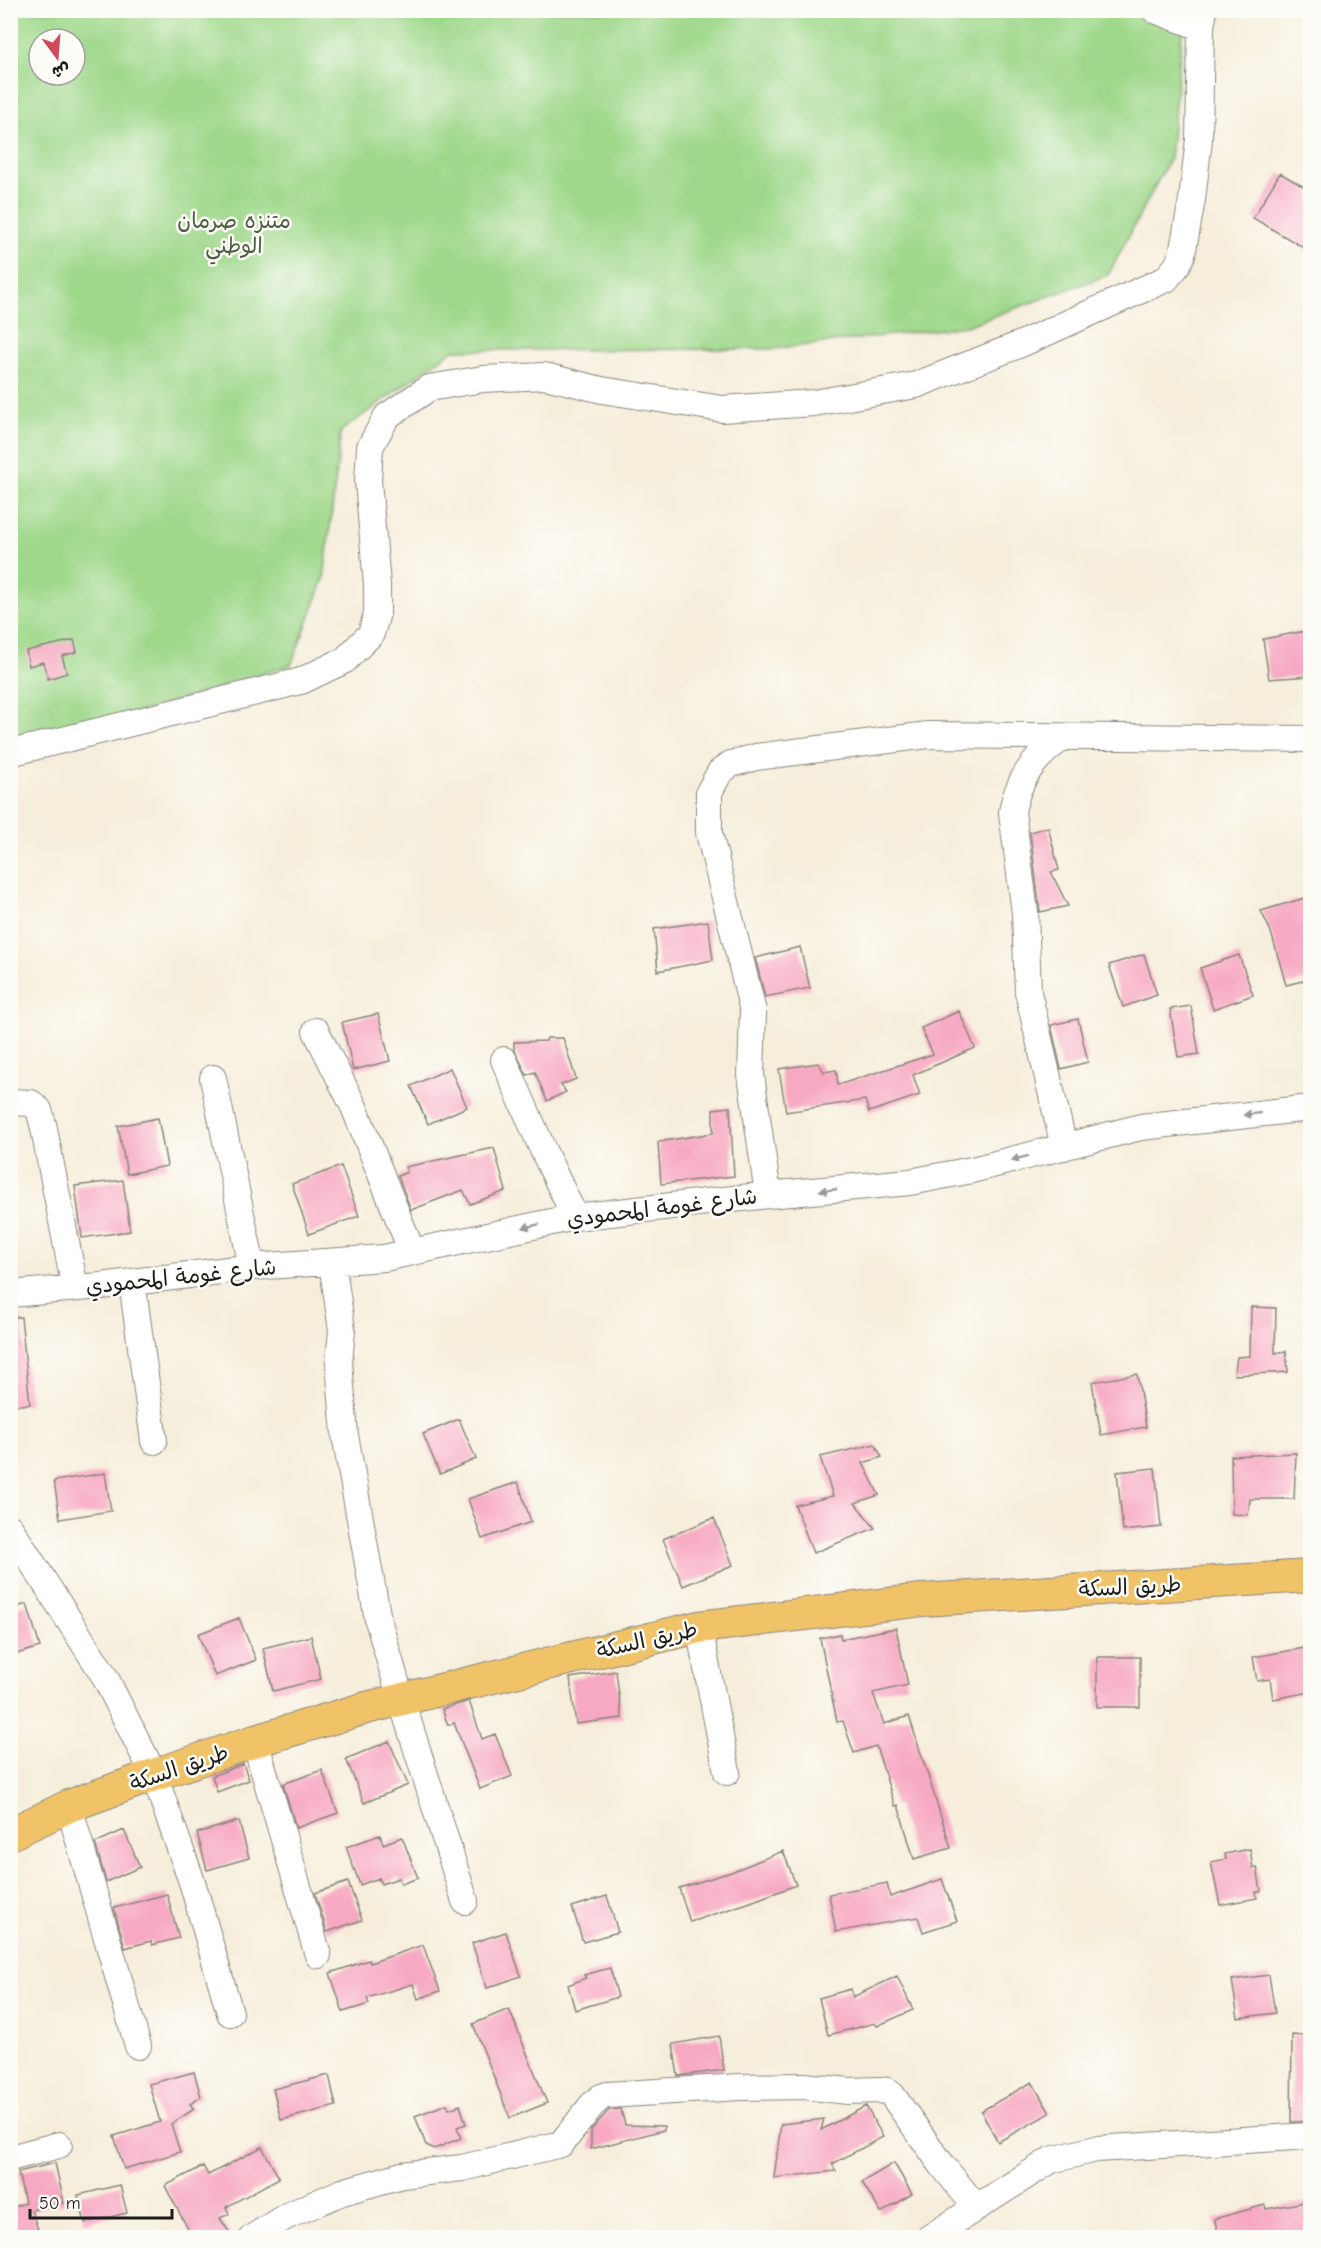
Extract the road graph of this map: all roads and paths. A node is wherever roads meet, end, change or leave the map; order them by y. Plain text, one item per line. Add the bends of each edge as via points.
1 (1155, 10) edge
2 (1202, 19) edge
3 (1064, 737) junction
4 (1311, 739) edge
5 (10, 753) edge
6 (316, 1031) dead end
7 (504, 1060) dead end
8 (213, 1078) dead end
9 (10, 1102) edge
10 (1311, 1108) edge
11 (1064, 1147) junction
12 (768, 1195) junction
13 (575, 1217) junction
14 (412, 1252) junction
15 (332, 1262) junction
16 (252, 1267) junction
17 (132, 1282) junction
18 (75, 1288) junction
19 (10, 1294) edge
20 (154, 1441) dead end
21 (10, 1528) edge
22 (1311, 1576) edge
23 (699, 1627) junction
24 (401, 1699) junction
25 (255, 1742) junction
26 (727, 1772) dead end
27 (154, 1775) junction
28 (69, 1806) junction
29 (10, 1834) edge
30 (465, 1901) dead end
31 (318, 1955) dead end
32 (230, 2013) dead end
33 (138, 2046) dead end
34 (1311, 2136) edge
35 (59, 2145) dead end
36 (10, 2158) edge
37 (976, 2207) junction
38 (252, 2238) edge
39 (929, 2238) edge

1 - 2 street
2 - 5 street via 1199,139 1192,200 1182,255 1166,279 1021,344 916,385 814,403 722,409 602,390 544,376 483,379 429,388 387,416 370,447 368,481 377,613 371,634 345,660 302,681
3 - 4 street
3 - 11 street via 1030,767 1015,796 1012,812 1025,913 1028,992
3 - 12 street via 928,735 756,757 720,772 710,792 709,833 753,1011 751,1075
6 - 14 street via 354,1107
7 - 13 street
8 - 16 street
9 - 18 street via 31,1103 39,1110
10 -> 11 street, شارع غومة المحمودي via 1141,1127
11 -> 12 street, شارع غومة المحمودي via 910,1182
12 - 13 street, شارع غومة المحمودي
13 -> 14 street, شارع غومة المحمودي
14 - 15 street, شارع غومة المحمودي
15 - 16 street, شارع غومة المحمودي
15 - 24 street via 342,1330 339,1362 345,1436 378,1620
16 - 17 street, شارع غومة المحمودي
17 - 18 street, شارع غومة المحمودي
17 - 20 street
18 - 19 street, شارع غومة المحمودي
21 - 27 street via 104,1676
22 - 23 main road, طريق السكة via 922,1600
23 - 24 main road, طريق السكة
23 - 26 street
24 - 25 main road, طريق السكة
24 - 30 street
25 - 27 main road, طريق السكة
25 - 31 street
27 - 28 main road, طريق السكة
27 - 32 street via 193,1885
28 - 29 main road, طريق السكة
28 - 33 street
34 - 37 street via 1096,2149 1051,2160
35 - 36 street
37 - 38 street via 887,2091 740,2087 607,2095 592,2105 561,2144 462,2168 402,2175 342,2192 285,2217
37 - 39 street

